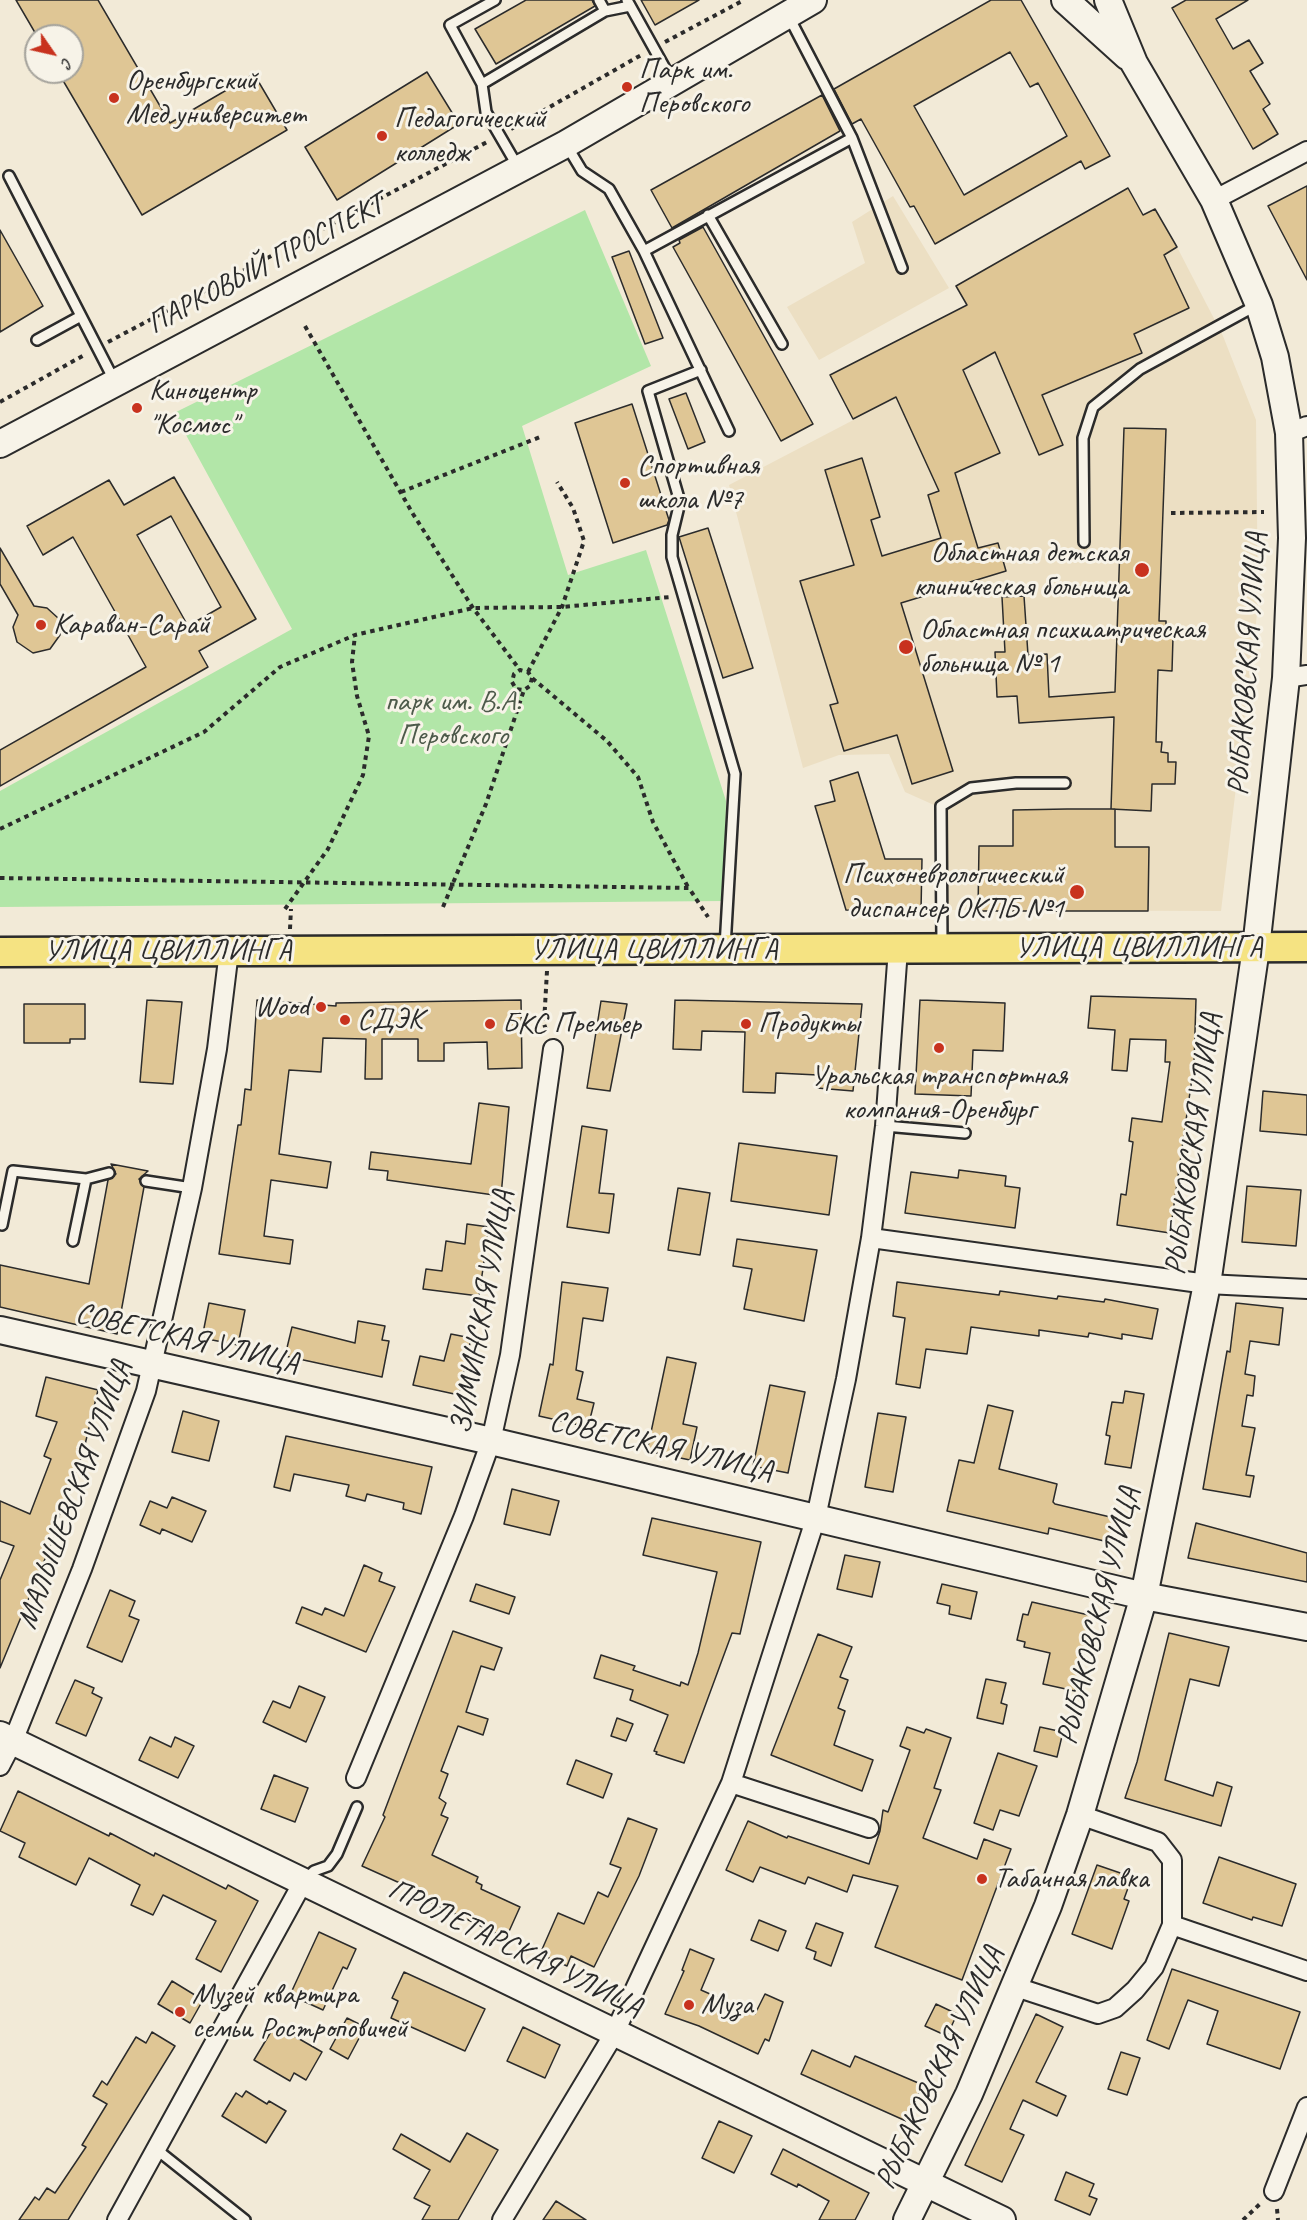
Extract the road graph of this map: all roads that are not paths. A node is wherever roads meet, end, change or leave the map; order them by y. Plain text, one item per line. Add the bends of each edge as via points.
1 (495, 0) edge
2 (599, 0) edge
3 (813, 0) edge
4 (1065, 0) edge
5 (1108, 0) edge
6 (628, 3) edge
7 (605, 11) junction
8 (788, 14) junction
9 (1134, 63) junction
10 (672, 81) junction
11 (482, 84) junction
12 (852, 138) junction
13 (566, 144) junction
14 (1307, 151) edge
15 (519, 169) junction
16 (9, 176) dead end
17 (1214, 200) junction
18 (708, 215) junction
19 (644, 251) junction
20 (902, 268) dead end
21 (1259, 304) junction
22 (81, 315) junction
23 (37, 340) dead end
24 (782, 344) dead end
25 (701, 370) junction
26 (115, 382) junction
27 (1298, 430) edge
28 (729, 431) dead end
29 (0, 444) edge
30 (1084, 542) dead end
31 (1296, 676) edge
32 (1065, 783) dead end
33 (1307, 947) edge
34 (942, 948) junction
35 (1256, 948) junction
36 (898, 949) junction
37 (724, 950) junction
38 (229, 951) junction
39 (0, 952) edge
40 (553, 1049) road end
41 (885, 1125) junction
42 (965, 1133) dead end
43 (109, 1173) dead end
44 (87, 1179) junction
45 (146, 1180) dead end
46 (192, 1188) junction
47 (2, 1225) dead end
48 (871, 1238) junction
49 (73, 1241) dead end
50 (1207, 1284) junction
51 (1307, 1289) edge
52 (0, 1330) edge
53 (153, 1365) junction
54 (491, 1441) junction
55 (816, 1517) junction
56 (1144, 1596) junction
57 (1307, 1627) edge
58 (6, 1738) edge
59 (0, 1766) edge
60 (356, 1778) dead end
61 (731, 1783) junction
62 (357, 1807) dead end
63 (1080, 1815) junction
64 (869, 1828) dead end
65 (303, 1882) junction
66 (1172, 1925) junction
67 (1307, 1971) edge
68 (1016, 1987) junction
69 (614, 2034) junction
70 (1307, 2107) edge
71 (156, 2149) junction
72 (926, 2185) junction
73 (1274, 2191) road end
74 (117, 2220) edge
75 (245, 2220) edge
76 (501, 2220) edge
77 (907, 2220) edge
78 (1002, 2220) edge

1 - 11 lane via 450,25
2 - 7 lane
3 - 8 main road, ПАРКОВЫЙ ПРОСПЕКТ
4 - 9 main road, РЫБАКОВСКАЯ УЛИЦА
5 - 9 main road, РЫБАКОВСКАЯ УЛИЦА
6 - 7 lane
6 - 10 lane
7 - 11 lane
8 - 10 main road, ПАРКОВЫЙ ПРОСПЕКТ
8 - 12 lane
9 - 17 main road, РЫБАКОВСКАЯ УЛИЦА
10 - 13 main road, ПАРКОВЫЙ ПРОСПЕКТ
11 - 15 lane via 486,112
12 - 18 lane
12 - 20 lane
13 - 15 main road, ПАРКОВЫЙ ПРОСПЕКТ
13 - 19 lane via 582,171 609,189
14 - 17 street
15 - 26 main road, ПАРКОВЫЙ ПРОСПЕКТ
16 - 22 lane
17 - 21 main road, РЫБАКОВСКАЯ УЛИЦА
18 - 19 lane
18 - 24 lane
19 - 25 lane
21 - 27 main road, РЫБАКОВСКАЯ УЛИЦА
21 - 30 lane via 1140,369 1093,407 1083,438
22 - 23 lane
22 - 26 lane
25 - 28 lane
25 - 37 lane via 648,391 681,502 672,535 672,557 735,774
26 - 29 main road, ПАРКОВЫЙ ПРОСПЕКТ
27 - 31 main road, РЫБАКОВСКАЯ УЛИЦА via 1292,538
31 - 35 main road, РЫБАКОВСКАЯ УЛИЦА
32 - 34 lane via 971,788 941,806
33 - 35 main road, УЛИЦА ЦВИЛЛИНГА
34 - 35 main road, УЛИЦА ЦВИЛЛИНГА
34 - 36 main road, УЛИЦА ЦВИЛЛИНГА
35 - 50 main road, РЫБАКОВСКАЯ УЛИЦА
36 - 37 main road, УЛИЦА ЦВИЛЛИНГА
36 - 41 street
37 - 38 main road, УЛИЦА ЦВИЛЛИНГА
38 - 39 main road, УЛИЦА ЦВИЛЛИНГА
38 - 46 street, МАЛЫШЕВСКАЯ УЛИЦА via 217,1049
40 - 54 street, ЗИМИНСКАЯ УЛИЦА via 510,1355
41 - 42 lane
41 - 48 street
43 - 44 lane
44 - 47 lane via 13,1171
44 - 49 lane
45 - 46 lane
46 - 53 street, МАЛЫШЕВСКАЯ УЛИЦА
48 - 50 street
48 - 55 street
50 - 51 street
50 - 56 main road, РЫБАКОВСКАЯ УЛИЦА
52 - 53 main road, СОВЕТСКАЯ УЛИЦА
53 - 54 main road, СОВЕТСКАЯ УЛИЦА
53 - 58 street, МАЛЫШЕВСКАЯ УЛИЦА via 82,1569
54 - 55 main road, СОВЕТСКАЯ УЛИЦА
54 - 60 street, ЗИМИНСКАЯ УЛИЦА
55 - 56 main road, СОВЕТСКАЯ УЛИЦА
55 - 61 street
56 - 57 main road, СОВЕТСКАЯ УЛИЦА
56 - 63 main road, РЫБАКОВСКАЯ УЛИЦА
58 - 59 street, МАЛЫШЕВСКАЯ УЛИЦА
58 - 65 main road, ПРОЛЕТАРСКАЯ УЛИЦА
61 - 64 street
61 - 69 street
62 - 65 lane via 337,1854 328,1866 314,1870
63 - 66 street via 1158,1842 1172,1860
63 - 68 main road, РЫБАКОВСКАЯ УЛИЦА
65 - 69 main road, ПРОЛЕТАРСКАЯ УЛИЦА
65 - 71 street
66 - 67 street
66 - 68 street via 1154,1967 1115,2008 1098,2014
68 - 72 main road, РЫБАКОВСКАЯ УЛИЦА
69 - 72 main road, ПРОЛЕТАРСКАЯ УЛИЦА
69 - 76 street
70 - 73 street
71 - 74 street
71 - 75 lane
72 - 77 main road, РЫБАКОВСКАЯ УЛИЦА
72 - 78 main road, ПРОЛЕТАРСКАЯ УЛИЦА

